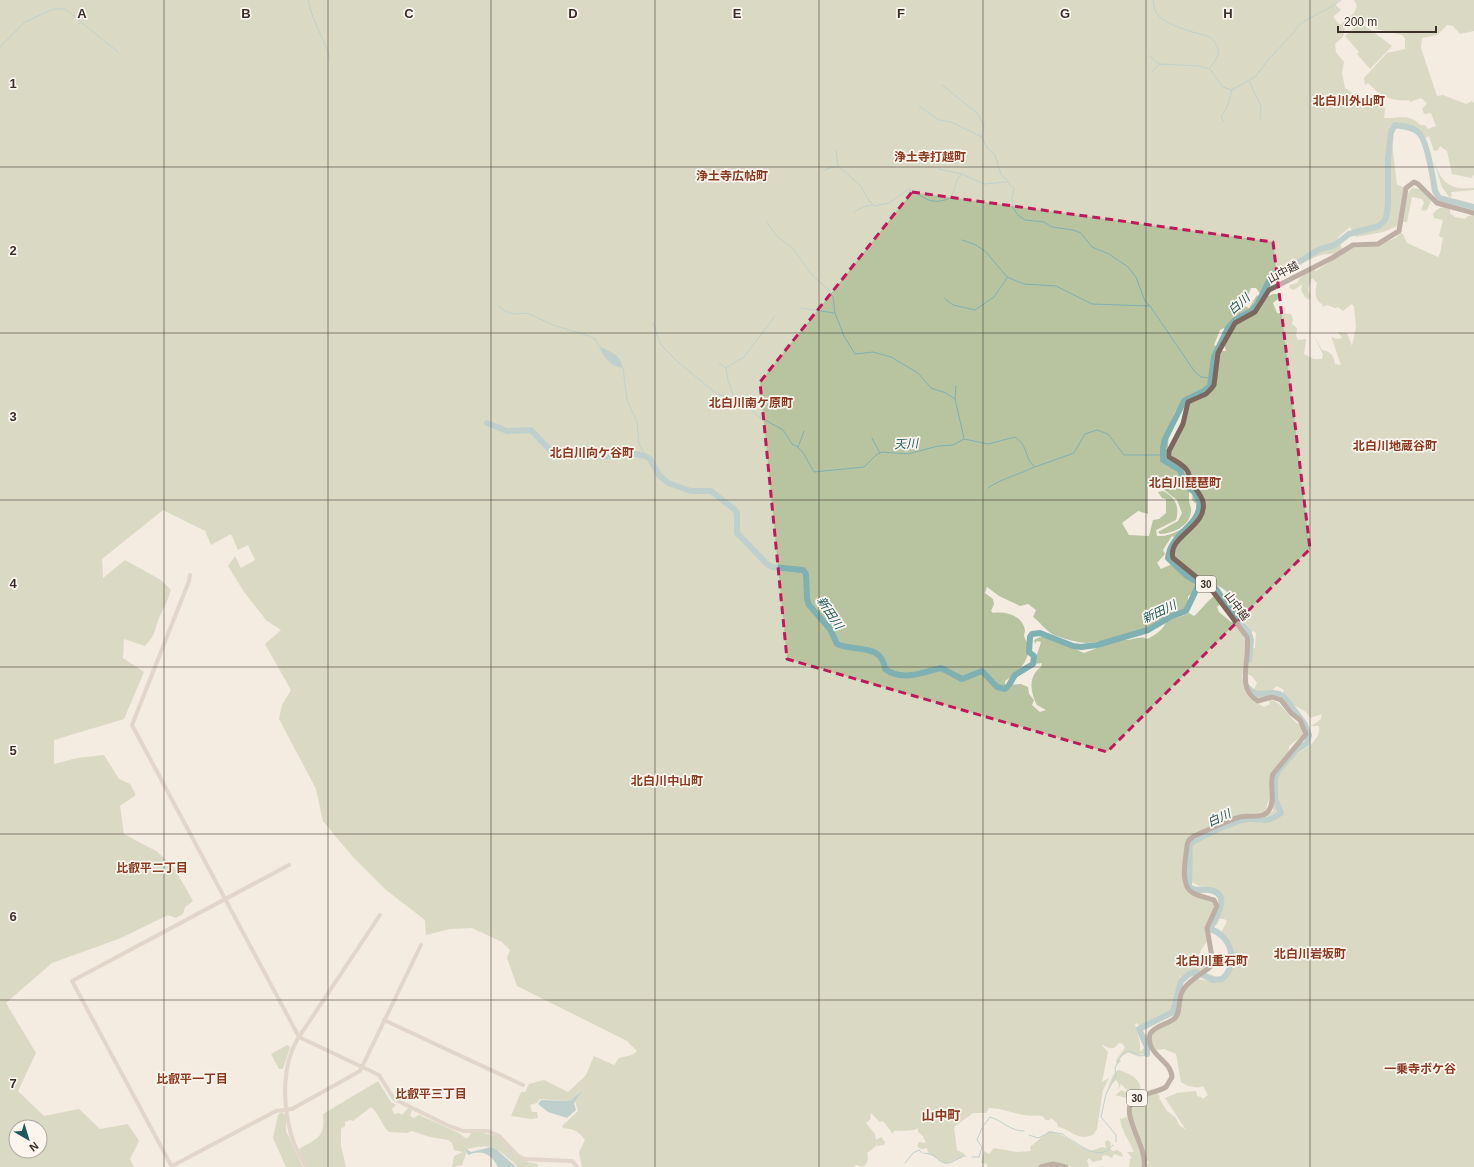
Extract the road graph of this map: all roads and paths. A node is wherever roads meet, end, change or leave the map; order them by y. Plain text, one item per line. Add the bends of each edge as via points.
1 (1474, 213) edge
2 (190, 575) dead end
3 (289, 865) dead end
4 (225, 899) junction
5 (380, 915) dead end
6 (421, 945) dead end
7 (384, 1020) junction
8 (299, 1037) junction
9 (362, 1067) junction
10 (523, 1085) dead end
11 (287, 1110) junction
12 (172, 1167) edge
13 (306, 1167) edge
14 (577, 1167) edge
15 (1041, 1167) edge
16 (1066, 1167) edge
17 (1144, 1167) edge

1 - 17 main road, 山中越 / 30 via 1437,203 1414,182 1406,188 1399,232 1378,244 1353,245 1269,290 1255,312 1235,324 1218,353 1214,385 1206,394 1188,402 1183,424 1170,451 1169,457 1185,468 1204,501 1200,520 1175,545 1173,558 1211,589 1247,637 1246,683 1249,693 1258,701 1272,697 1281,700 1300,720 1306,734 1271,778 1269,811 1264,815 1240,817 1189,840 1187,845 1186,885 1192,893 1214,900 1217,906 1207,932 1213,963 1184,988 1174,1018 1151,1032 1154,1052 1169,1067 1172,1077 1166,1088 1138,1097 1129,1107 1129,1115 1144,1154
2 - 4 street via 132,725
3 - 4 street
4 - 8 street
4 - 12 street via 72,981
5 - 8 street
6 - 7 street
7 - 9 street
7 - 10 street
8 - 9 street
8 - 11 street via 292,1047 287,1064
9 - 11 street via 356,1073
9 - 14 street via 378,1075 394,1099 411,1108 463,1131 488,1131 499,1136 524,1159 572,1161
11 - 12 street via 276,1111
11 - 13 street via 290,1131
15 - 16 main road via 1054,1164

